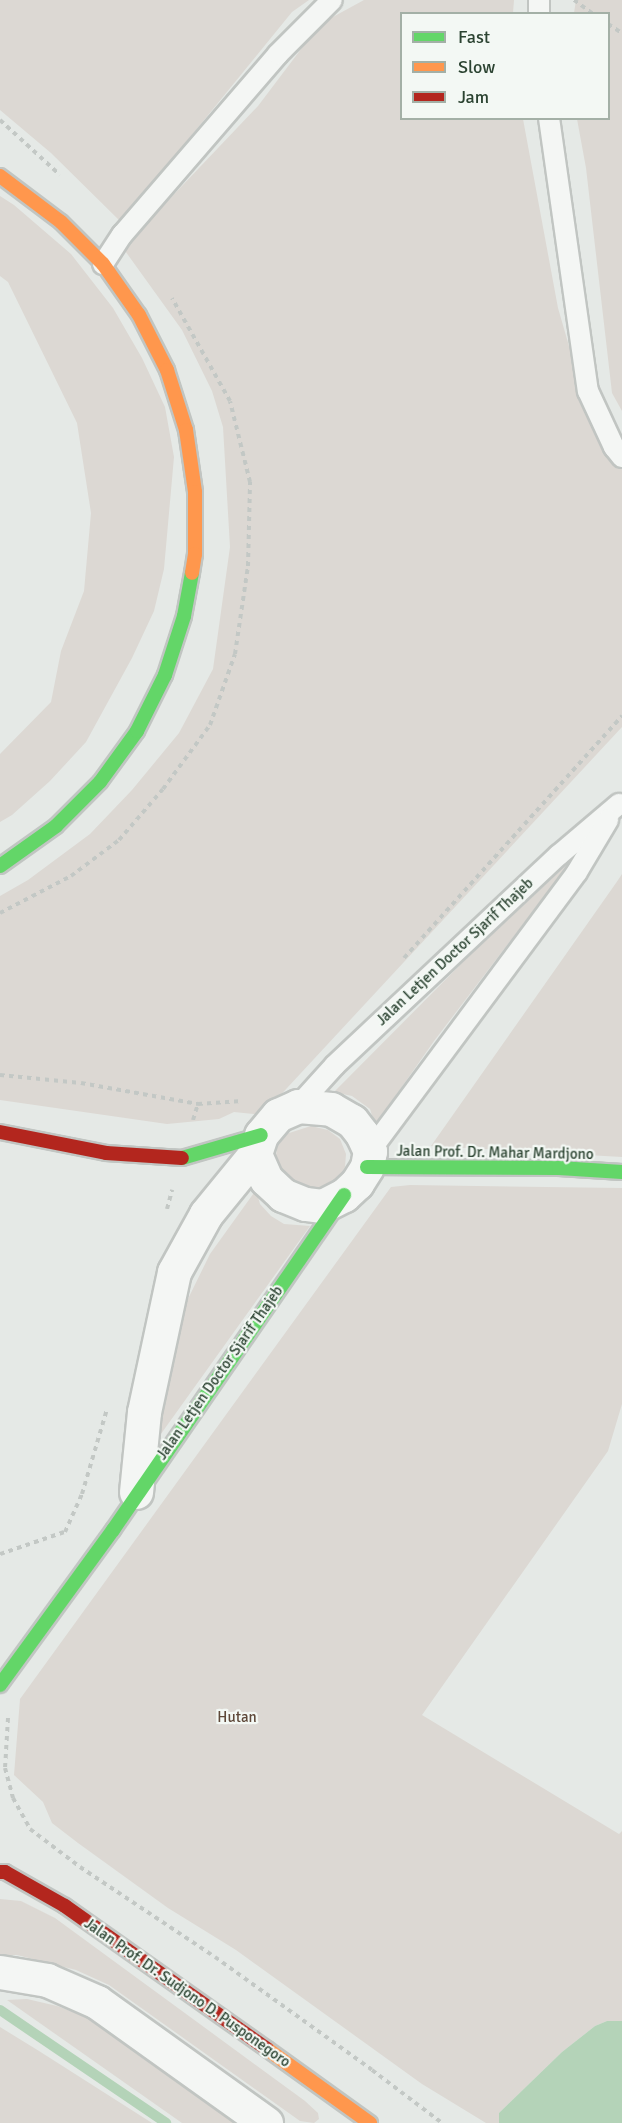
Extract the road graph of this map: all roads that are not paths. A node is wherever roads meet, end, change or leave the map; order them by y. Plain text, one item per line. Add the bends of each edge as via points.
1 (332, 0) edge
2 (549, 120) edge
3 (0, 176) edge
4 (103, 264) junction
5 (622, 457) edge
6 (620, 802) edge
7 (0, 866) edge
8 (298, 1106) junction
9 (0, 1132) edge
10 (258, 1144) junction
11 (368, 1159) junction
12 (622, 1173) edge
13 (344, 1194) junction
14 (136, 1492) junction
15 (0, 1685) edge
16 (2, 1868) edge
17 (0, 1972) edge
18 (359, 2120) edge
19 (266, 2123) edge

1 - 4 lane via 278,54 122,235
2 - 5 lane via 588,391
3 - 4 street via 61,222
4 - 7 street via 139,315 162,361 186,430 195,492 195,555 184,616 165,675 137,731 106,773 56,826
6 - 8 lane, Jalan Letjen Doctor Sjarif Thajeb via 344,1057
6 - 11 lane, Jalan Letjen Doctor Sjarif Thajeb via 577,872
8 - 10 street via 278,1115
8 - 11 street via 331,1108 352,1121 362,1134
9 - 10 street via 106,1153 182,1158
10 - 13 street via 266,1179 283,1195 322,1206
10 - 14 street, Jalan Letjen Doctor Sjarif Thajeb via 206,1214 174,1272 144,1412
11 - 12 street, Jalan Prof. Dr. Mahar Mardjono
11 - 13 street via 357,1183
13 - 14 street, Jalan Letjen Doctor Sjarif Thajeb
14 - 15 street, Jalan Letjen Doctor Sjarif Thajeb via 113,1530
16 - 18 street, Jalan Prof. Dr. Sudjono D. Pusponegoro via 65,1906
17 - 19 street via 47,1980 97,2002

